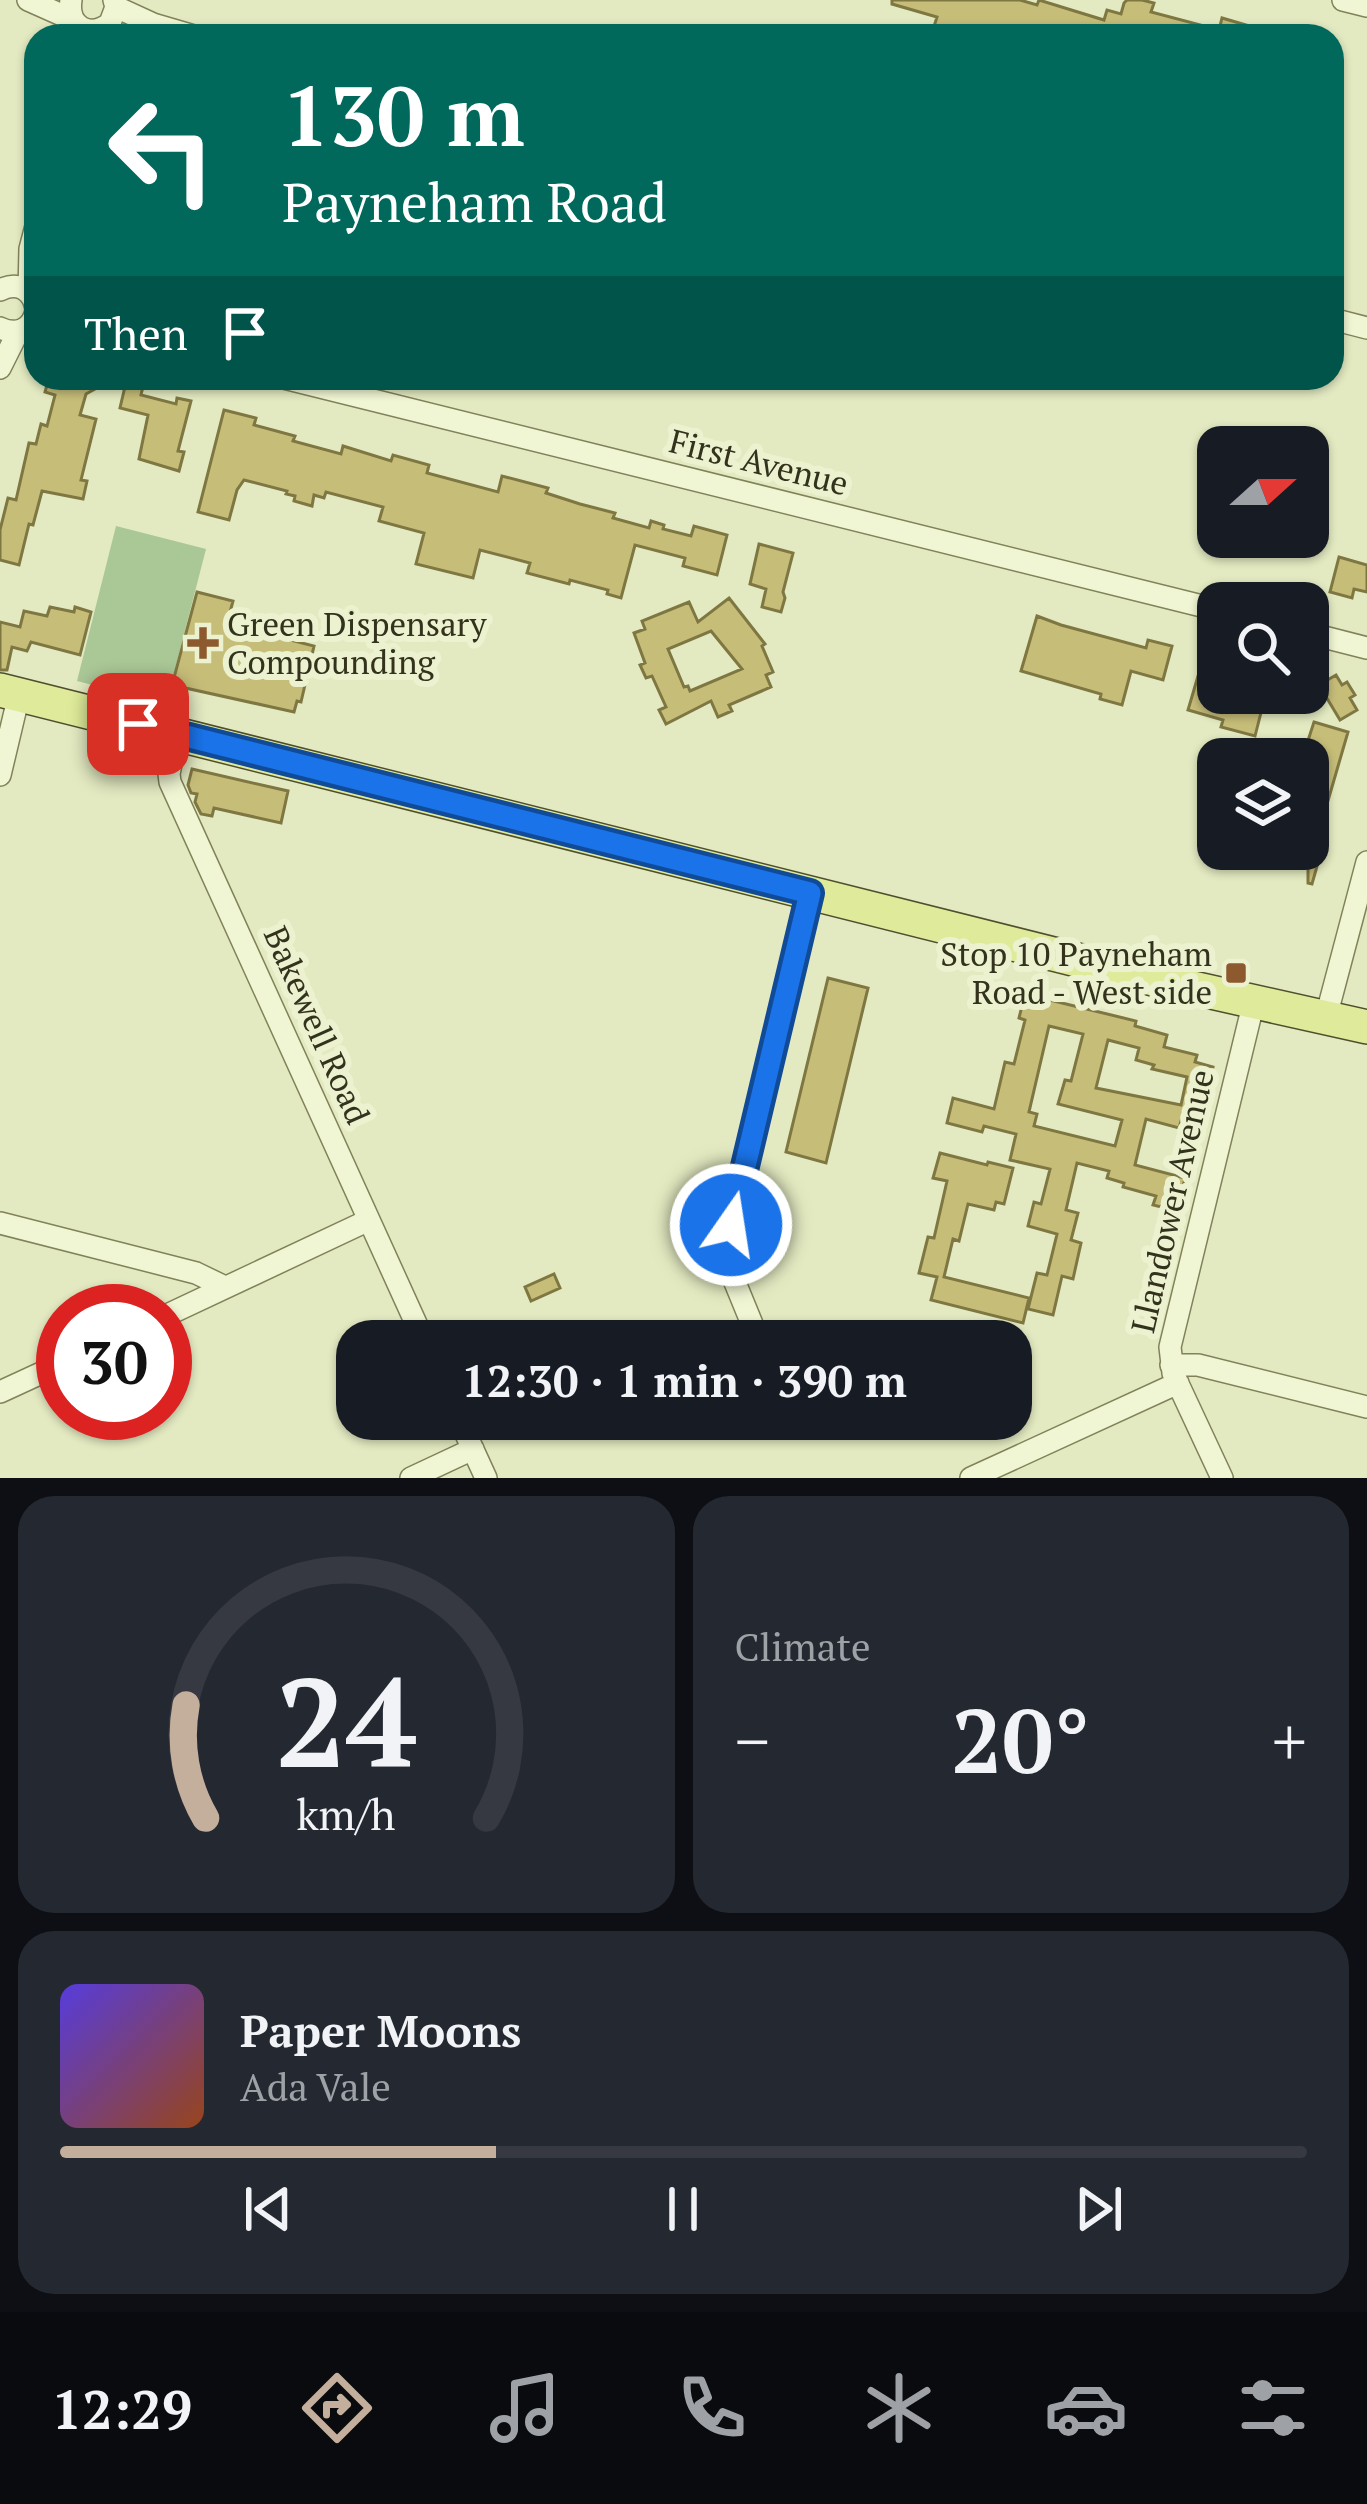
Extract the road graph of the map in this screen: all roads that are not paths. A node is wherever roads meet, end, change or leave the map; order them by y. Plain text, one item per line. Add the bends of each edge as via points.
1 (28, 0) edge
2 (1343, 0) edge
3 (1367, 6) edge
4 (108, 19) edge
5 (73, 20) edge
6 (153, 24) edge
7 (24, 309) edge
8 (0, 368) edge
9 (332, 390) edge
10 (1197, 605) edge
11 (1329, 638) edge
12 (1366, 647) edge
13 (10, 692) edge
14 (177, 734) junction
15 (0, 776) edge
16 (1367, 862) edge
17 (810, 893) junction
18 (1254, 1001) junction
19 (1326, 1017) junction
20 (1367, 1028) edge
21 (369, 1220) junction
22 (4, 1226) edge
23 (225, 1287) junction
24 (192, 1303) edge
25 (414, 1320) edge
26 (751, 1320) edge
27 (1175, 1374) junction
28 (36, 1376) edge
29 (0, 1393) edge
30 (1367, 1407) edge
31 (469, 1440) edge
32 (473, 1449) junction
33 (411, 1478) edge
34 (486, 1478) edge
35 (971, 1478) edge
36 (1222, 1478) edge

1 - 5 street
2 - 3 street
4 - 6 street
7 - 8 street
9 - 10 street, First Avenue
11 - 12 street
13 - 14 main road
13 - 15 street
14 - 17 main road
14 - 21 street, Bakewell Road via 170,782
16 - 19 street
17 - 18 main road
17 - 26 street via 725,1250
18 - 19 main road
18 - 27 street, Llandower Avenue via 1170,1347
19 - 20 main road
21 - 23 street
21 - 25 street, Bakewell Road
22 - 23 street
23 - 24 street
27 - 30 street via 1198,1365
27 - 35 street
27 - 36 street
28 - 29 street
31 - 32 street
32 - 33 street
32 - 34 street

